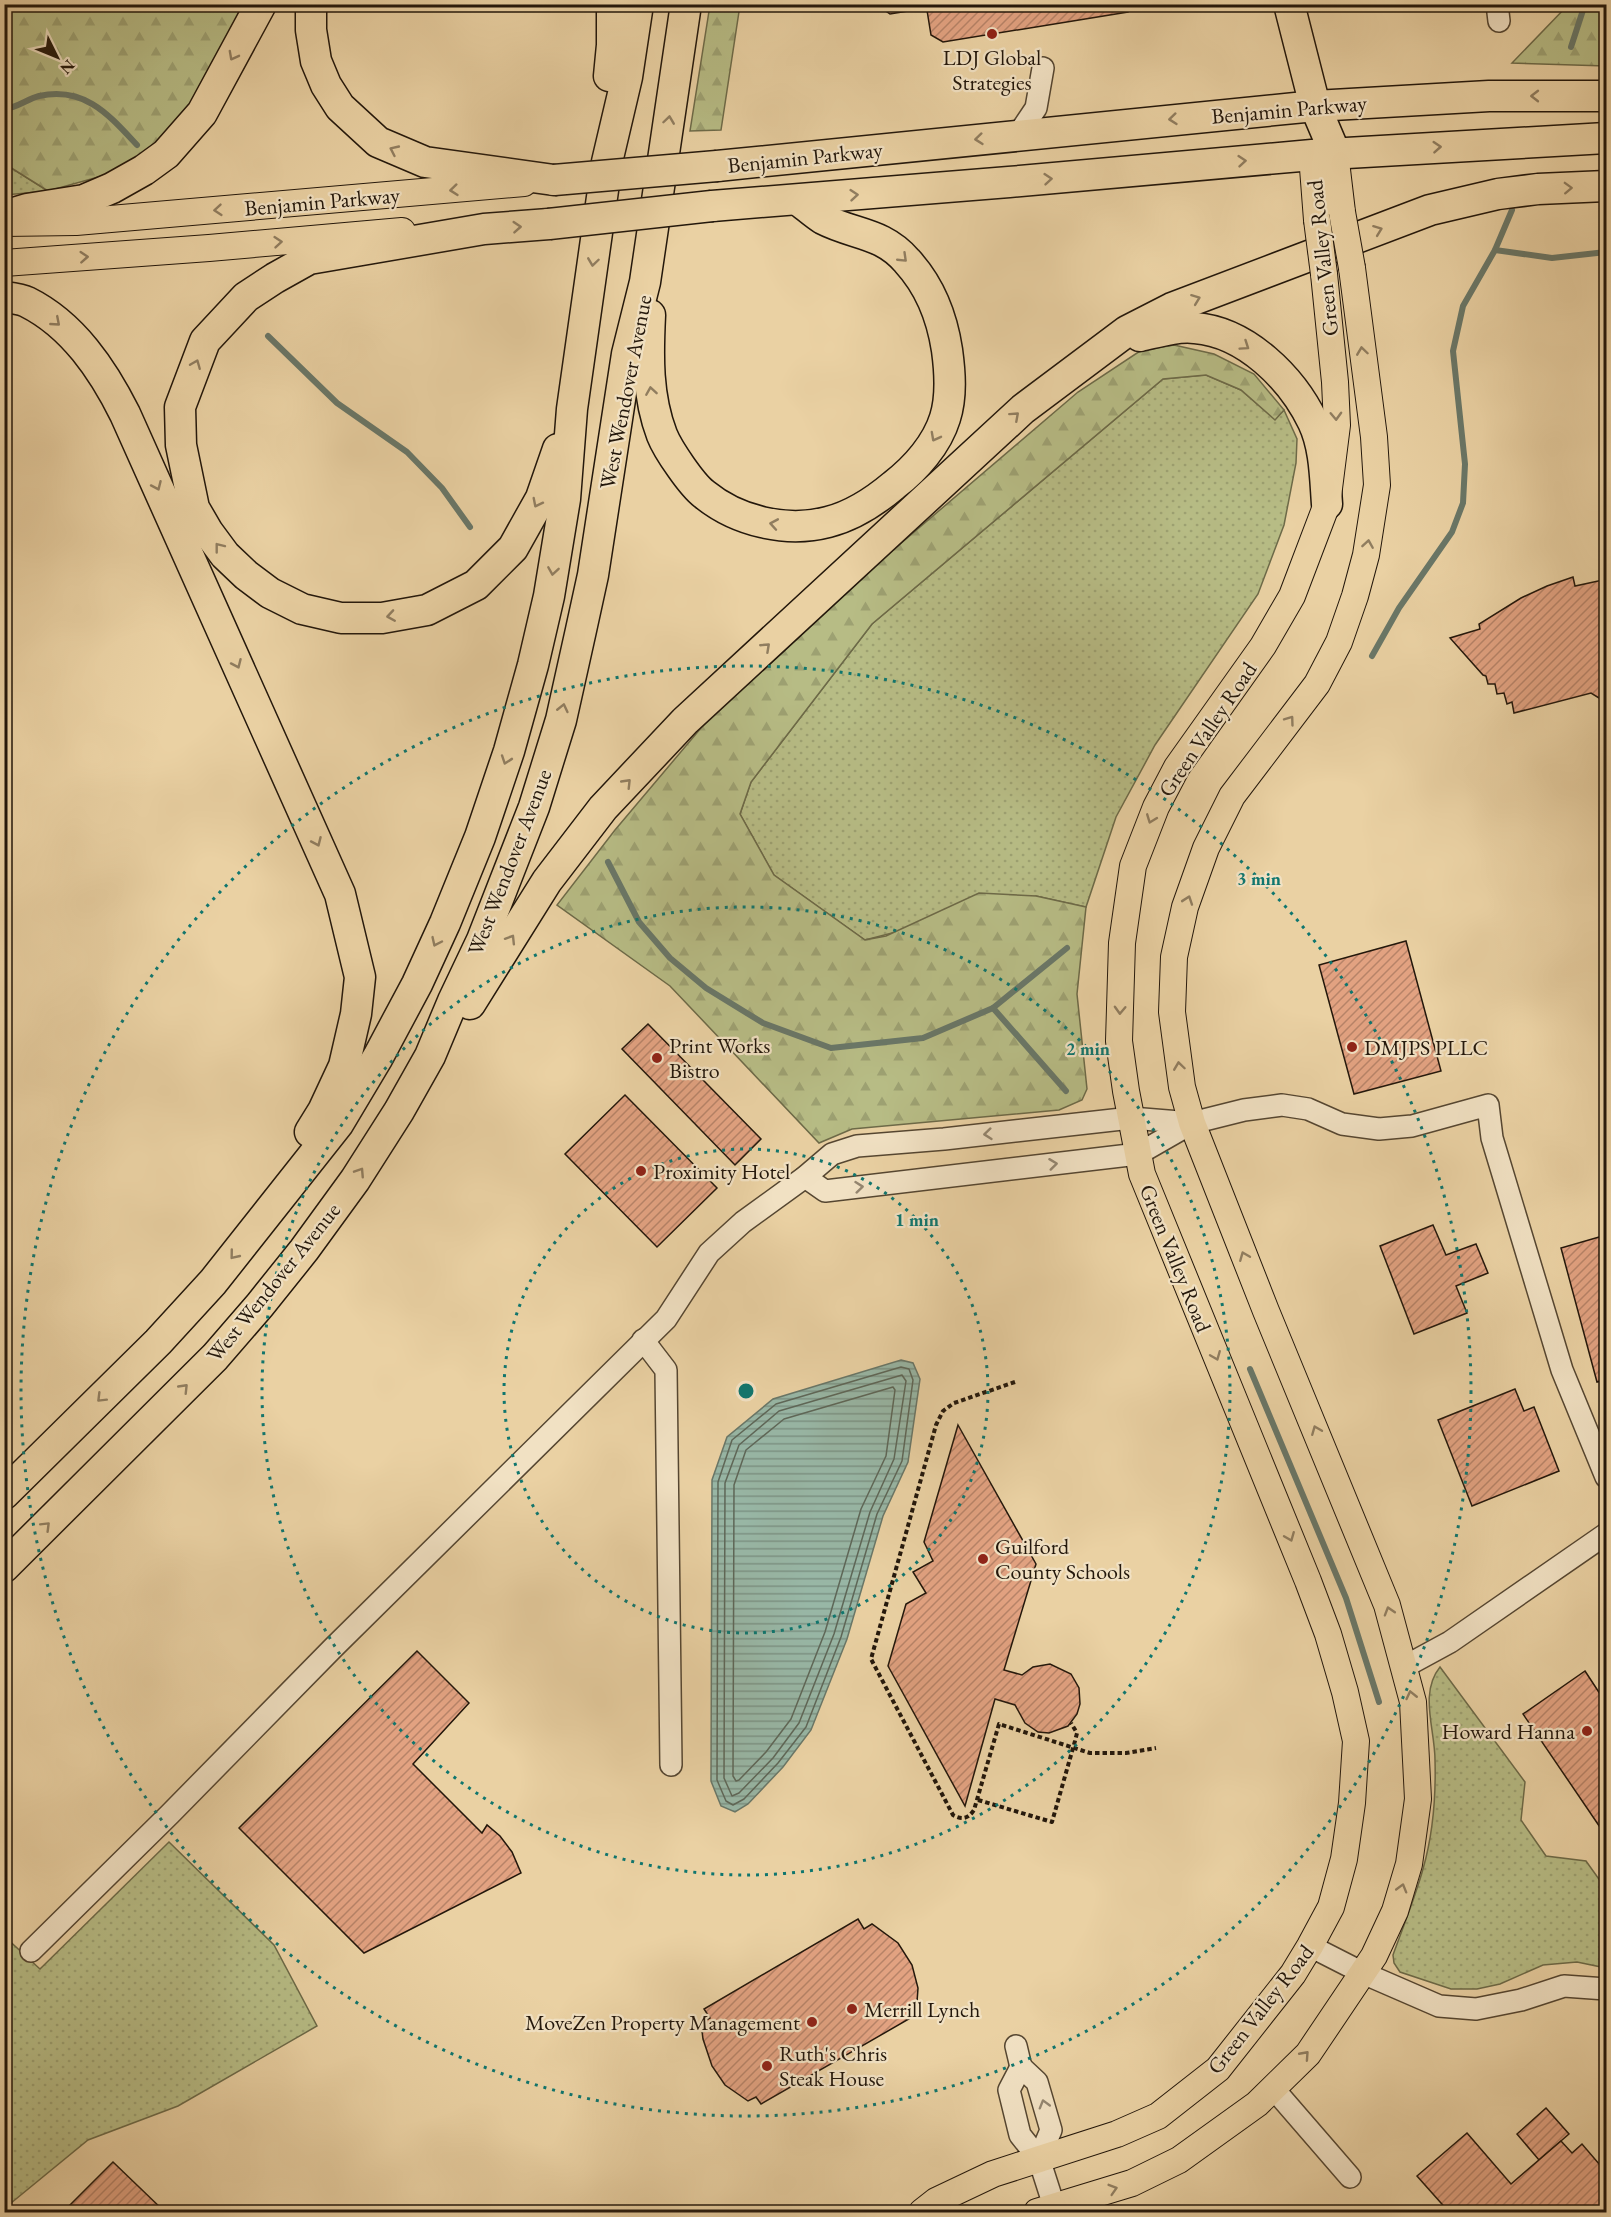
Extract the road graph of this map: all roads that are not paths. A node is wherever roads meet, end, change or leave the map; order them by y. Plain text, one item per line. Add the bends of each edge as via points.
1 (261, 4) edge
2 (311, 4) edge
3 (612, 4) edge
4 (638, 4) edge
5 (686, 4) edge
6 (1289, 4) edge
7 (1043, 68) dead end
8 (1606, 96) edge
9 (1315, 106) junction
10 (1018, 135) junction
11 (1606, 138) edge
12 (1324, 154) junction
13 (607, 162) junction
14 (554, 180) junction
15 (1606, 186) edge
16 (798, 200) junction
17 (4, 216) edge
18 (4, 223) edge
19 (484, 229) junction
20 (4, 263) edge
21 (645, 282) junction
22 (4, 297) edge
23 (1074, 370) junction
24 (572, 409) junction
25 (1327, 504) junction
26 (430, 1056) junction
27 (1131, 1118) junction
28 (1192, 1123) junction
29 (1138, 1154) junction
30 (805, 1178) junction
31 (271, 1210) junction
32 (643, 1340) junction
33 (1606, 1477) edge
34 (4, 1494) edge
35 (1606, 1534) edge
36 (4, 1567) edge
37 (1404, 1667) junction
38 (671, 1765) dead end
39 (1310, 1946) junction
40 (31, 1951) dead end
41 (1363, 1973) junction
42 (1606, 1989) edge
43 (1016, 2046) dead end
44 (1021, 2067) junction
45 (1273, 2088) junction
46 (1039, 2159) junction
47 (1350, 2177) dead end
48 (1049, 2211) edge
49 (922, 2212) edge

1 -> 17 highway via 202,112 166,154 112,188 84,200
14 -> 2 highway via 425,162 378,142 340,107 326,86 316,61
3 - 13 highway
4 - 13 highway, West Wendover Avenue via 627,77
21 -> 5 highway, West Wendover Avenue
6 - 9 highway, Green Valley Road
7 - 10 street via 1036,108
8 -> 9 highway, Benjamin Parkway via 1489,96
9 -> 10 highway, Benjamin Parkway
9 - 12 highway, Green Valley Road
10 -> 14 highway, Benjamin Parkway, bridge
12 -> 11 highway, Benjamin Parkway
16 -> 12 highway, Benjamin Parkway
12 -> 25 main road, Green Valley Road, bridge via 1317,220 1337,425
28 -> 12 main road, Green Valley Road, bridge via 1182,1087 1172,1012 1174,957 1185,907 1206,848 1232,796 1317,684 1339,642 1366,555 1377,485 1352,268
13 -> 24 highway, West Wendover Avenue
14 -> 18 main road, Benjamin Parkway via 88,221
23 -> 15 highway via 1127,331 1172,308 1430,210 1498,194
19 -> 16 highway, Benjamin Parkway, bridge
16 -> 21 highway via 824,219 883,240 907,261 936,303 946,342 951,378 946,417 933,443 911,472 854,513 828,522 776,526 741,516 703,494 663,436 651,395 650,305
20 -> 19 main road, Benjamin Parkway via 443,227
24 -> 19 highway via 541,498 513,548 476,585 427,610 382,618 341,618 302,609 246,575 213,539 194,508 181,445 180,407 205,341 246,297 309,259
26 -> 21 highway, West Wendover Avenue via 505,884 561,720 594,574 627,354
22 -> 31 highway via 25,301 54,318 91,357 109,383 340,894 360,977 356,1014 344,1066 323,1111 300,1146
23 -> 25 highway via 1134,338 1169,329 1194,328 1235,340 1278,371 1314,423 1323,459
26 -> 23 highway via 472,1001 547,881 603,808 685,722 1023,409
24 -> 31 highway, West Wendover Avenue via 565,499 549,596 509,752 480,837 417,984 378,1057 338,1124
25 -> 27 main road, Green Valley Road via 1292,596 1263,646 1177,767 1132,866 1122,943 1119,1041
36 -> 26 highway, West Wendover Avenue via 215,1357 260,1305 355,1180
27 - 28 street
27 - 29 main road, Green Valley Road
27 -> 30 street via 857,1146 832,1154
28 - 29 street
28 - 33 street via 1282,1105 1308,1109 1342,1124 1378,1130 1412,1126 1488,1105 1492,1138 1555,1348
37 -> 28 main road, Green Valley Road via 1387,1605
30 -> 29 street via 825,1191
29 -> 39 main road, Green Valley Road via 1142,1174 1328,1634 1356,1741 1344,1859 1331,1907
30 - 32 street via 743,1222 709,1253 666,1319
31 -> 34 highway, West Wendover Avenue via 158,1342
32 - 38 street via 666,1370
32 - 40 street
35 - 37 street via 1450,1642
41 -> 37 main road, Green Valley Road via 1395,1911 1409,1864 1418,1799 1413,1702
39 - 41 street
39 - 46 main road, Green Valley Road via 1293,1974 1218,2069 1158,2116
41 - 42 street via 1438,2006 1476,2009 1564,1986
45 -> 41 main road, Green Valley Road via 1308,2054
43 - 44 street
44 - 46 street via 1009,2090 1020,2135
46 -> 44 street via 1051,2130 1037,2082
45 - 47 street
48 -> 45 main road, Green Valley Road via 1132,2183 1179,2160
46 - 48 street
46 - 49 main road, Green Valley Road via 993,2174 936,2201

